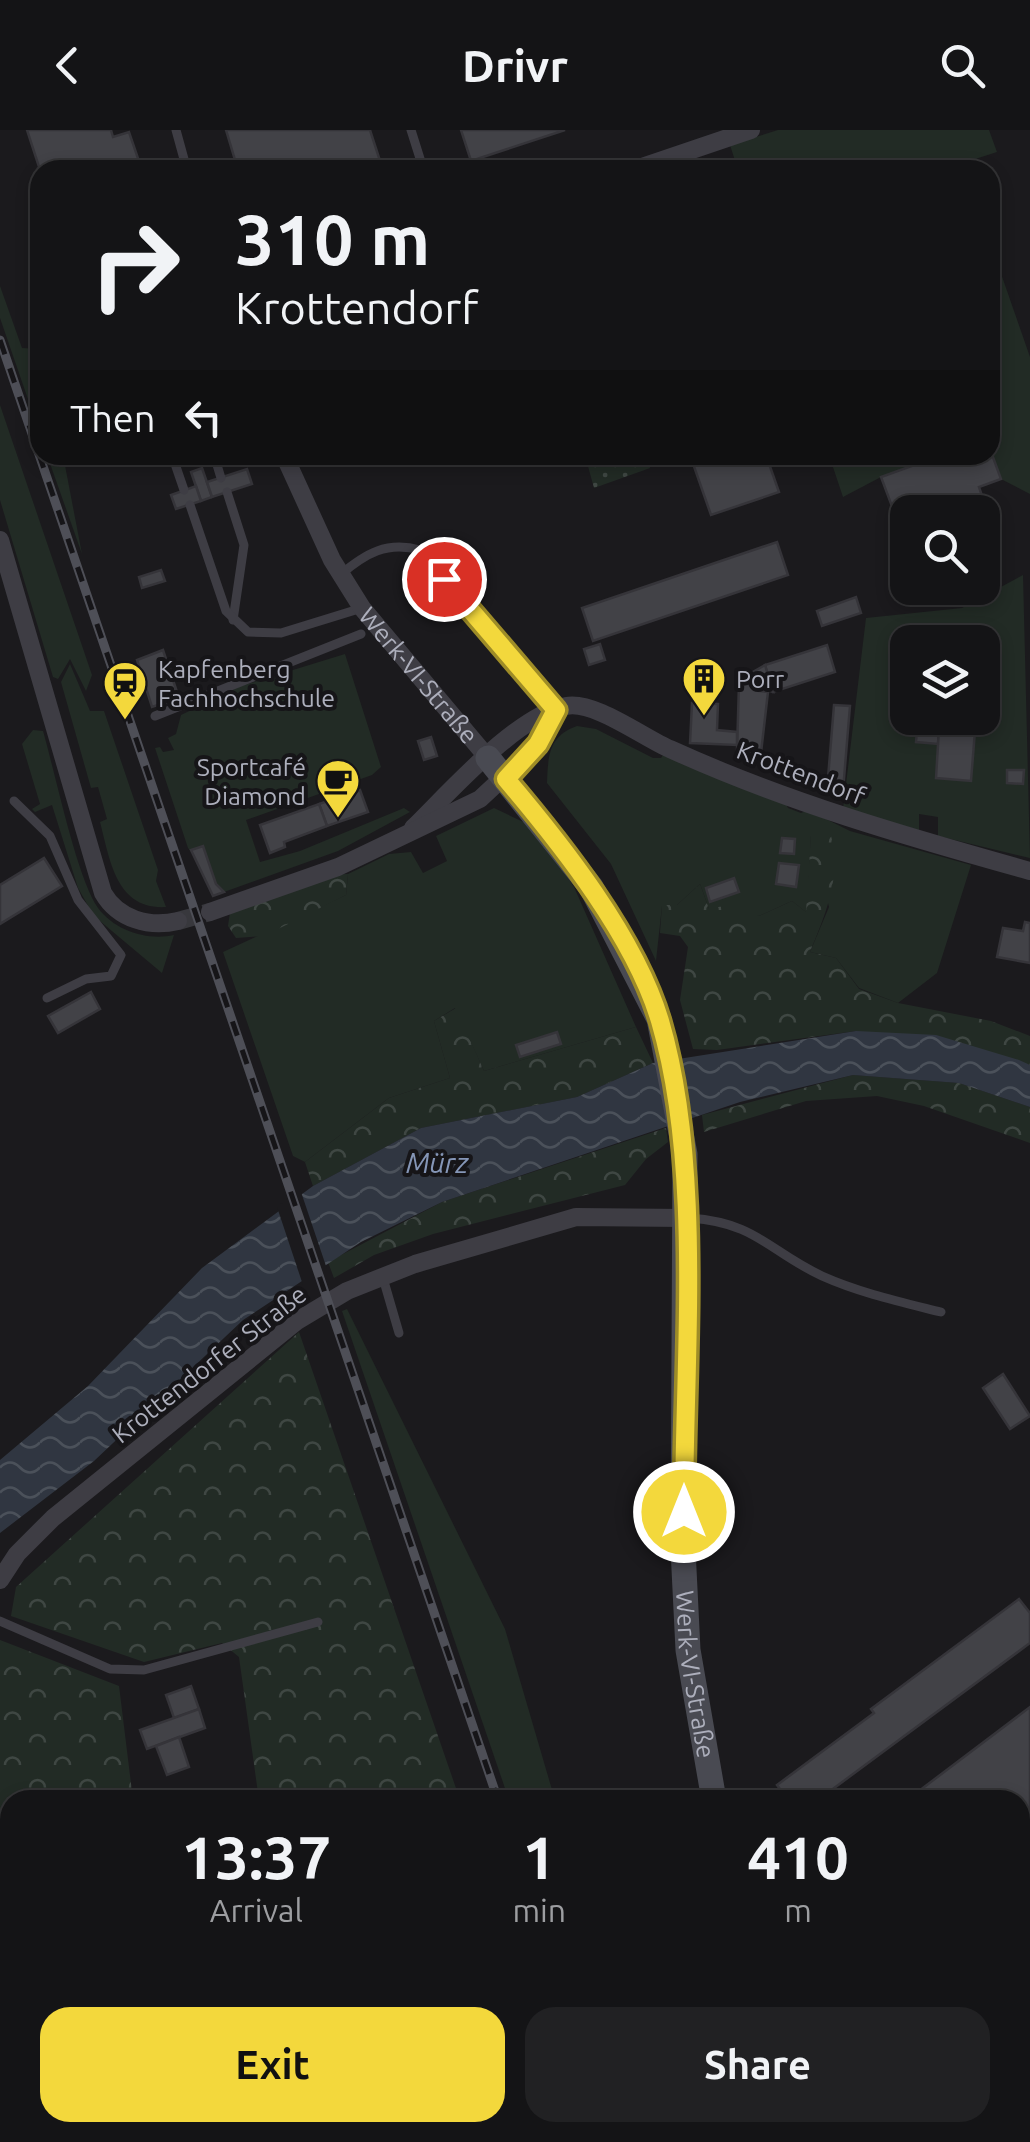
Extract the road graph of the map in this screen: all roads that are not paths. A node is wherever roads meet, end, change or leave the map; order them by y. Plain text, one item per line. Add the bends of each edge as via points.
1 (176, 130) edge
2 (411, 130) edge
3 (750, 130) edge
4 (184, 160) edge
5 (420, 160) edge
6 (662, 160) edge
7 (175, 465) edge
8 (217, 465) edge
9 (289, 465) edge
10 (221, 478) dead end
11 (184, 490) dead end
12 (227, 492) dead end
13 (190, 504) dead end
14 (0, 540) edge
15 (340, 575) junction
16 (362, 608) junction
17 (233, 620) junction
18 (361, 634) dead end
19 (559, 708) junction
20 (155, 716) dead end
21 (488, 758) junction
22 (506, 779) junction
23 (14, 800) dead end
24 (414, 828) junction
25 (1030, 870) edge
26 (210, 912) tunnel mouth
27 (178, 921) tunnel mouth
28 (46, 998) dead end
29 (685, 1218) junction
30 (382, 1277) junction
31 (941, 1312) dead end
32 (399, 1333) dead end
33 (0, 1580) edge
34 (0, 1621) edge
35 (318, 1622) dead end
36 (712, 1790) edge

1 - 4 lane
2 - 5 lane
3 - 6 street
7 - 11 lane
8 - 10 lane
9 - 15 street, Werk-VI-Straße
12 - 17 lane via 244,545
13 - 17 lane
14 - 27 street via 102,893 136,920
15 - 16 street, Werk-VI-Straße
15 - 19 lane via 376,549 398,544 420,550
16 - 17 lane via 268,635 248,632
16 - 21 street, Werk-VI-Straße
18 - 20 lane
19 - 21 street
19 - 22 street
19 - 25 street, Krottendorf via 591,709 670,750 839,816
21 - 22 main road, Werk-VI-Straße
21 - 24 street
22 - 24 street via 459,811
22 - 29 main road, Werk-VI-Straße via 591,887 660,1019 685,1154
23 - 28 lane via 50,836 78,900 121,955 111,976 86,979
24 - 26 street via 338,867
29 - 30 street, Krottendorfer Straße via 576,1218
29 - 31 lane, Krottendorfer Straße via 759,1234 826,1278
29 - 36 main road, Werk-VI-Straße via 688,1650
30 - 32 lane
30 - 33 street, Krottendorfer Straße via 297,1321 53,1518
34 - 35 lane via 110,1669 144,1670

